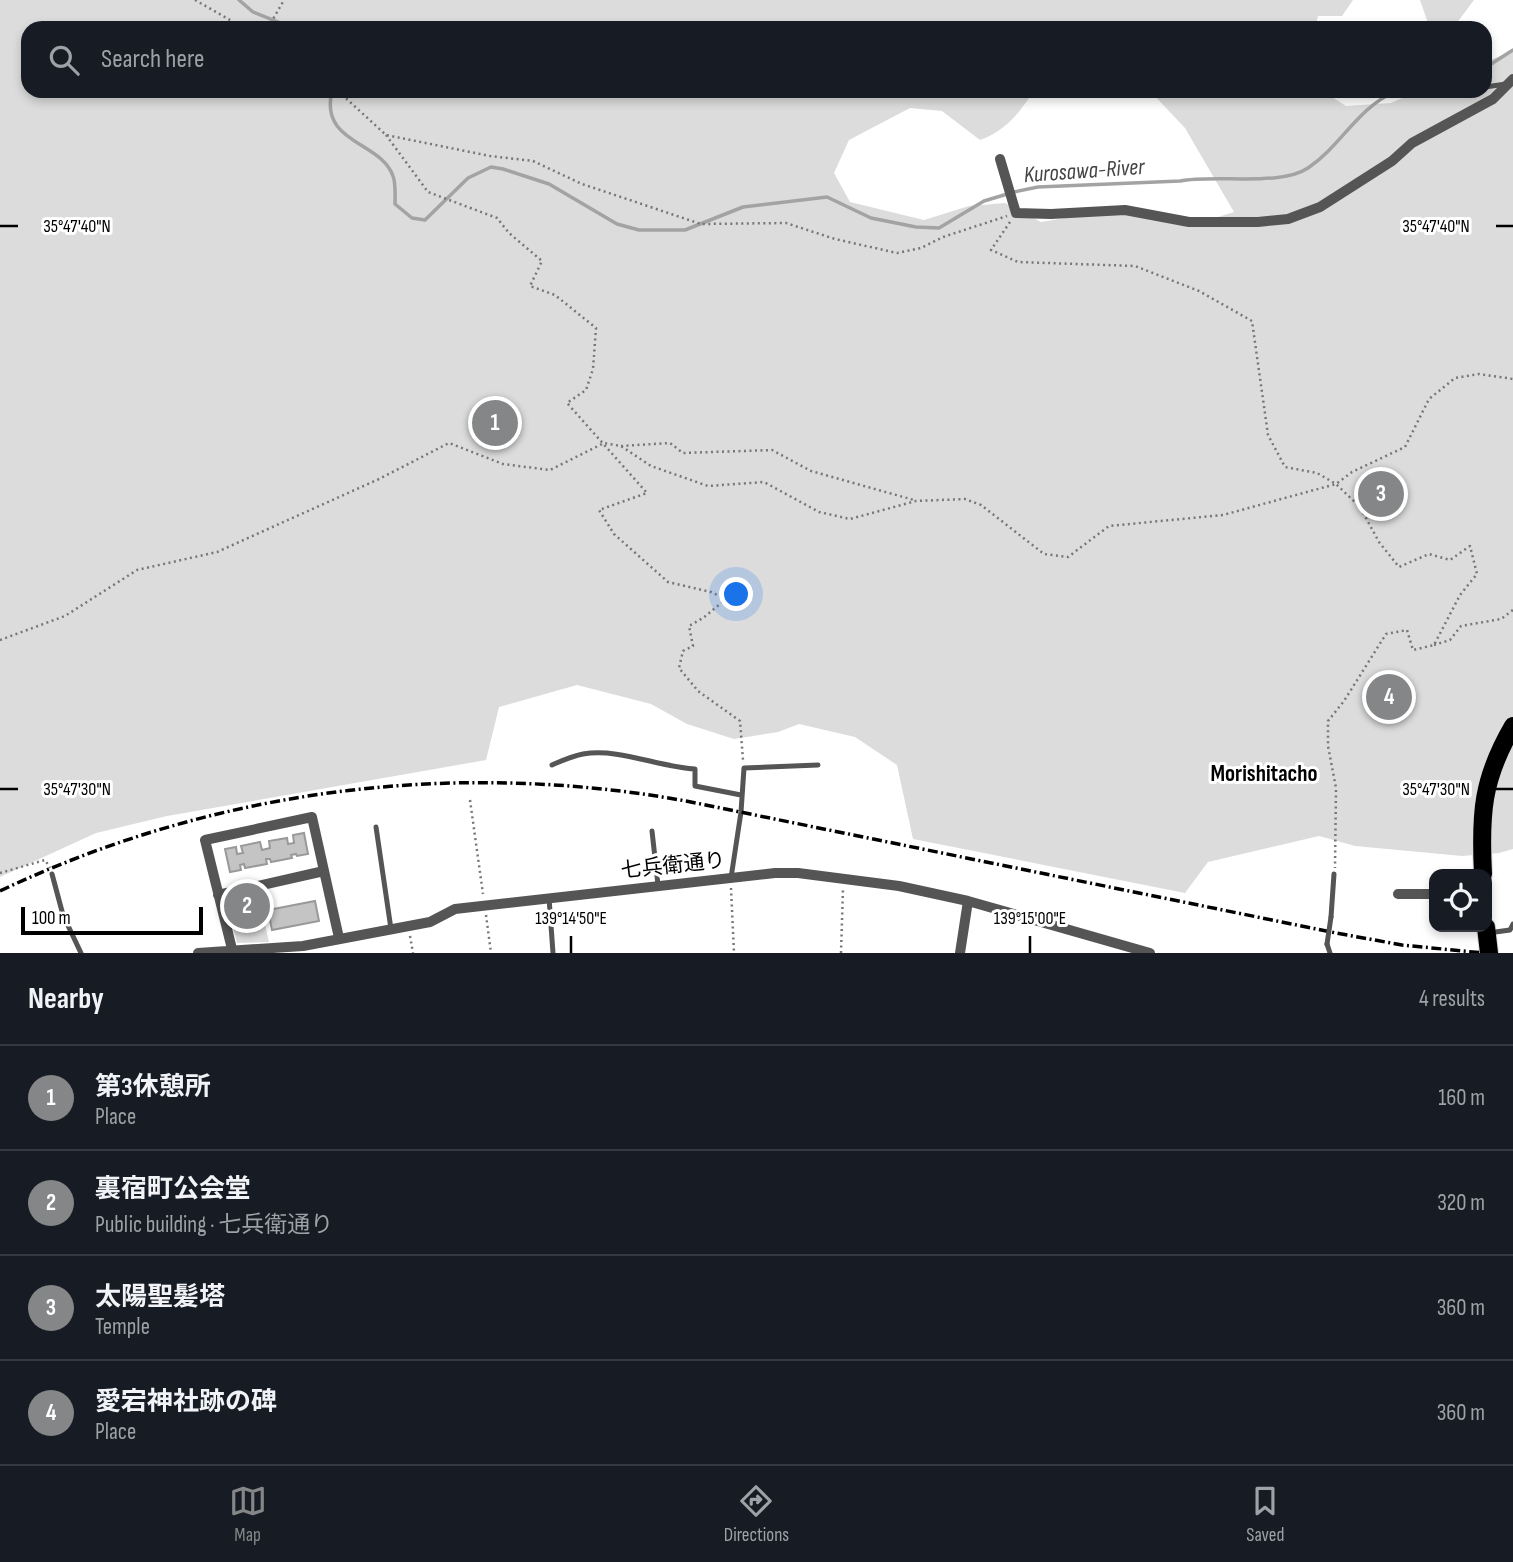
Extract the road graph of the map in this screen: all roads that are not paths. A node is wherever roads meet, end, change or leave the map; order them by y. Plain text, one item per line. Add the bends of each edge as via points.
1 (1512, 81) edge
2 (1492, 86) edge
3 (1000, 159) dead end
4 (1513, 726) edge
5 (552, 765) dead end
6 (818, 765) dead end
7 (741, 795) junction
8 (376, 827) dead end
9 (652, 831) dead end
10 (1483, 869) edge
11 (324, 872) junction
12 (52, 874) road end
13 (1334, 874) road end
14 (731, 878) junction
15 (658, 885) junction
16 (1398, 894) dead end
17 (1429, 894) edge
18 (218, 895) junction
19 (549, 898) junction
20 (968, 901) junction
21 (1513, 924) edge
22 (391, 929) junction
23 (339, 938) junction
24 (1488, 939) edge
25 (232, 949) junction
26 (304, 949) edge
27 (82, 953) edge
28 (198, 953) edge
29 (554, 953) edge
30 (960, 953) edge
31 (1150, 953) edge
32 (1330, 953) edge

1 - 2 lane
1 - 3 street via 1493,99 1412,143 1320,207 1288,219 1189,222 1125,210 1016,213
4 - 10 main road via 1483,802
5 - 7 lane via 583,754 624,755 671,768 695,769 695,786
6 - 7 lane via 744,768
7 - 14 lane
8 - 22 lane
9 - 15 lane
11 - 18 street
11 - 18 street via 313,817 205,840
11 - 23 street
12 - 27 lane via 63,915
13 - 32 lane, bridge
14 - 15 street, 七兵衛通り
14 - 20 street, 七兵衛通り via 786,873 844,878
15 - 19 street, 七兵衛通り
16 - 17 street
18 - 25 street
19 - 22 street, 七兵衛通り via 455,909 430,922
19 - 29 lane
20 - 30 street
20 - 31 street, 七兵衛通り
21 - 24 lane via 1510,930
22 - 23 street, 七兵衛通り
23 - 26 street, 七兵衛通り
25 - 26 street, 七兵衛通り
25 - 28 street, 七兵衛通り

